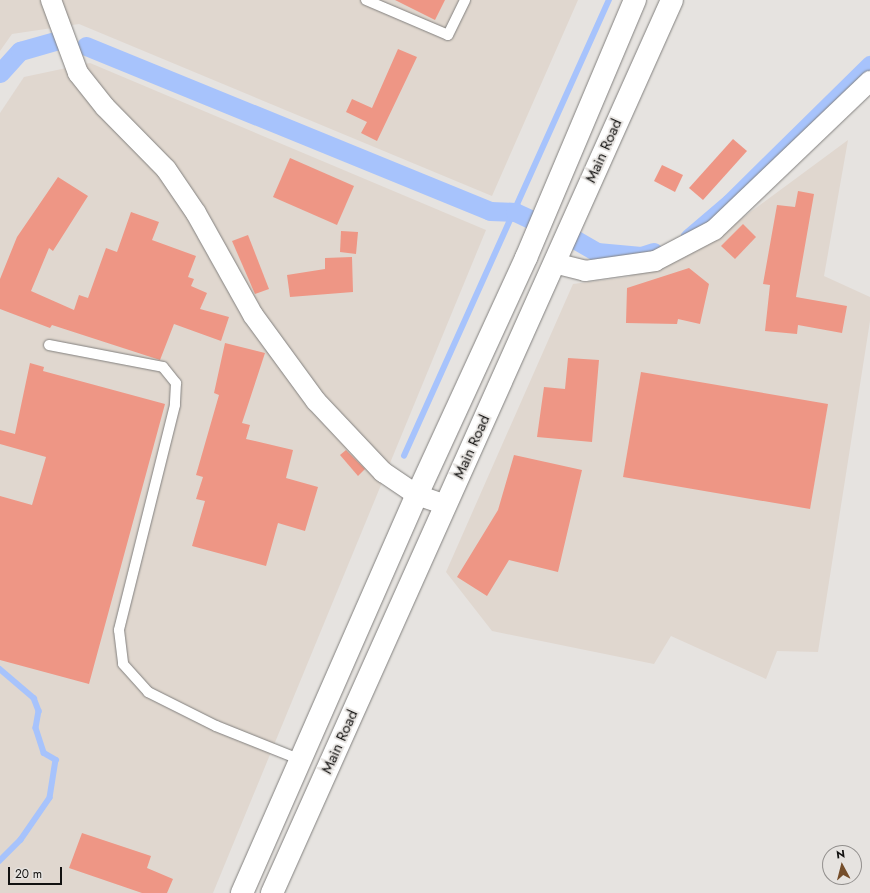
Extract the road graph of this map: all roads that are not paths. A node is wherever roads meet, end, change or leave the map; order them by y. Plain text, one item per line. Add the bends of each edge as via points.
1 (51, 0) edge
2 (366, 0) edge
3 (464, 0) edge
4 (635, 0) edge
5 (672, 0) edge
6 (870, 81) edge
7 (554, 263) junction
8 (49, 346) dead end
9 (417, 495) junction
10 (446, 505) junction
11 (301, 760) junction
12 (242, 893) edge
13 (272, 893) edge

1 - 9 street via 78,73 105,107 166,169 196,212 253,315 316,401 383,472
2 - 3 lane via 448,35
4 - 9 main road, Main Road via 526,258
5 - 7 main road, Main Road
6 - 7 street via 714,230 655,261 586,271
7 - 10 main road, Main Road
8 - 11 lane via 163,367 176,383 175,405 119,630 123,664 148,692 216,726
9 - 10 street
9 - 11 main road, Main Road
10 - 13 main road, Main Road
11 - 12 main road, Main Road

